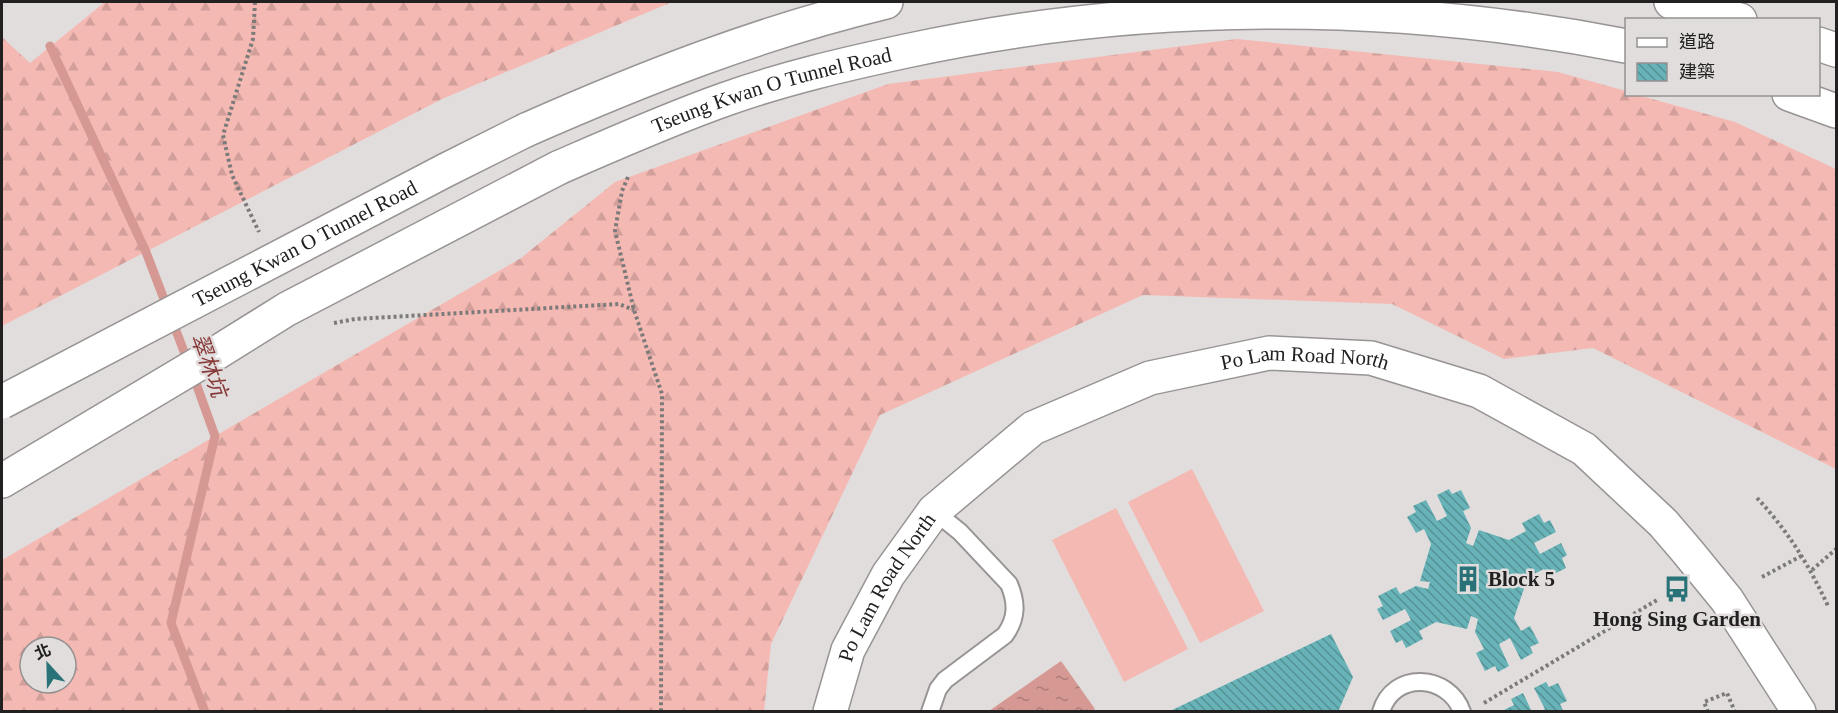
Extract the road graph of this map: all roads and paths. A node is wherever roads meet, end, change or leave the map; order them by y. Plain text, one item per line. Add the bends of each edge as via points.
1 (255, 2) edge
2 (886, 2) edge
3 (1671, 2) edge
4 (1732, 18) edge
5 (1820, 45) edge
6 (1625, 46) edge
7 (1836, 50) edge
8 (1795, 96) edge
9 (1836, 111) edge
10 (628, 177) dead end
11 (252, 219) dead end
12 (634, 310) junction
13 (355, 319) dead end
14 (2, 402) edge
15 (4, 479) edge
16 (1757, 498) dead end
17 (933, 511) junction
18 (1836, 549) edge
19 (1803, 555) junction
20 (1812, 571) junction
21 (1762, 577) dead end
22 (1657, 600) dead end
23 (1828, 606) dead end
24 (1480, 706) dead end
25 (661, 711) edge
26 (830, 711) edge
27 (930, 711) edge
28 (1381, 711) edge
29 (1462, 711) edge
30 (1708, 711) edge
31 (1736, 711) edge
32 (1799, 711) edge

1 - 11 path via 253,39 223,135 232,175
2 - 14 main road, Tseung Kwan O Tunnel Road, bridge via 727,47 526,130
3 - 4 main road
5 - 7 main road
6 - 15 main road, Tseung Kwan O Tunnel Road, bridge via 1478,18 1344,9 1190,12 1035,27 872,58 776,84 678,117 558,168 287,309
8 - 9 main road
10 - 12 path via 621,191 615,231
12 - 13 path via 619,304
12 - 25 path via 662,394
16 - 19 path via 1784,526
17 - 26 main road, Po Lam Road North via 888,575 848,650
17 - 27 lane via 960,532 1009,584 1015,614 1005,635 945,680
17 - 32 main road, Po Lam Road North via 1033,428 1150,378 1269,354 1371,358 1479,391 1584,449 1664,523 1721,592
18 - 20 path
19 - 20 path
19 - 21 path
20 - 23 path
22 - 24 path
28 - 29 lane via 1399,687 1425,681 1450,692
30 - 31 path via 1704,702 1727,693

